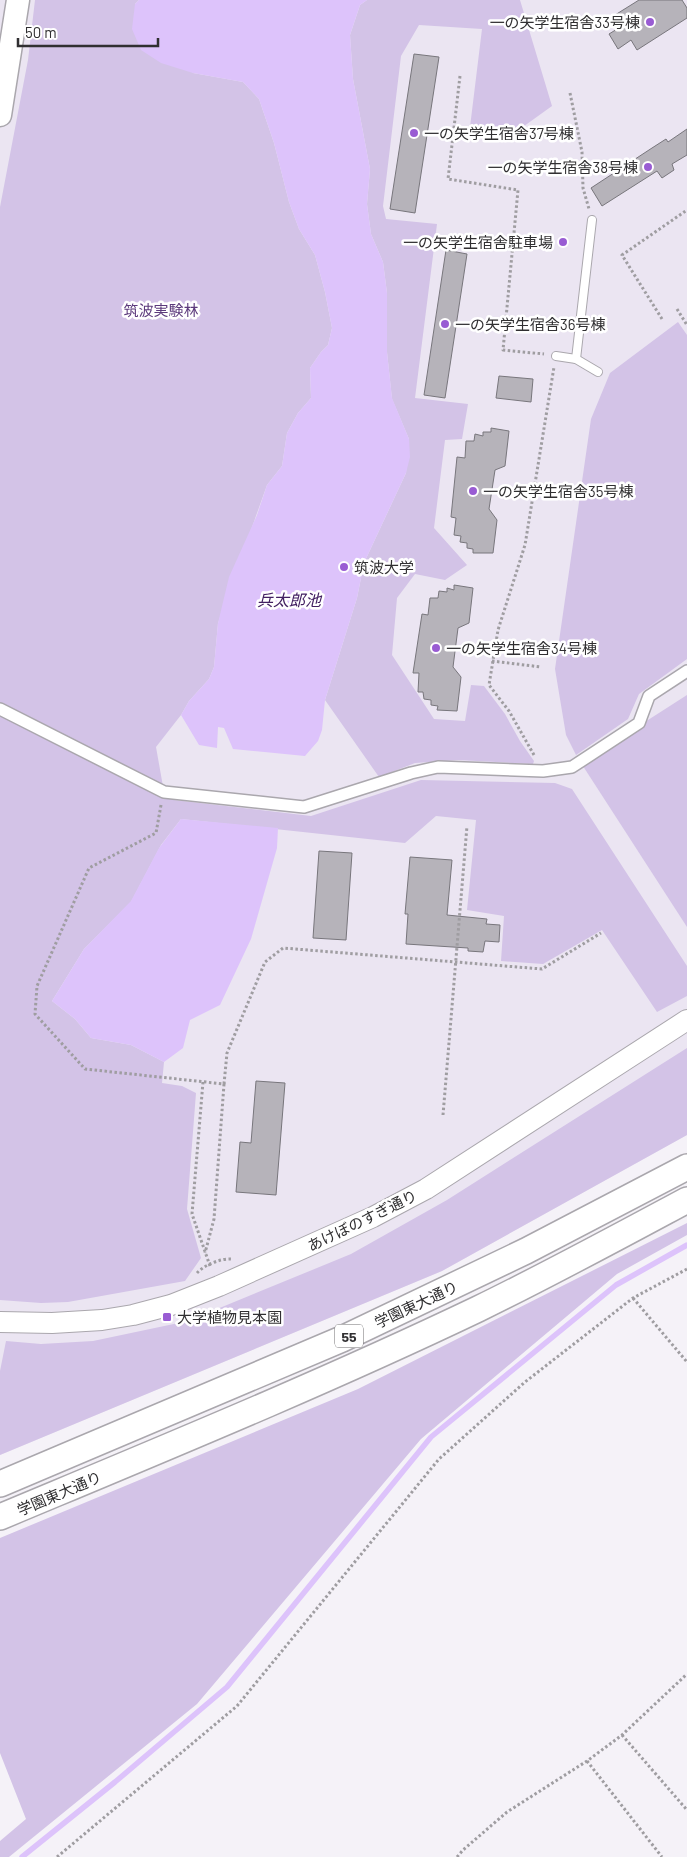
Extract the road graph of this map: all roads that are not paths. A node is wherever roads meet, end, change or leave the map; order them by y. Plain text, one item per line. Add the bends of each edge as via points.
1 (18, 0) edge
2 (0, 115) edge
3 (592, 220) road end
4 (556, 356) road end
5 (576, 359) junction
6 (598, 372) dead end
7 (687, 671) edge
8 (0, 709) edge
9 (687, 1020) edge
10 (687, 1167) edge
11 (687, 1200) edge
12 (0, 1322) edge
13 (0, 1484) edge
14 (0, 1517) edge

1 - 2 main road
3 - 5 lane
4 - 5 lane
5 - 6 lane
7 - 8 street via 649,696 640,723 572,768 543,771 438,767 304,807 164,792
9 - 12 street, あけぼのすぎ通り via 426,1189 219,1286 171,1305 133,1315 52,1323
10 - 13 main road, 学園東大通り / 55 via 526,1251 342,1339
11 - 14 main road, 学園東大通り / 55 via 468,1313 228,1422

